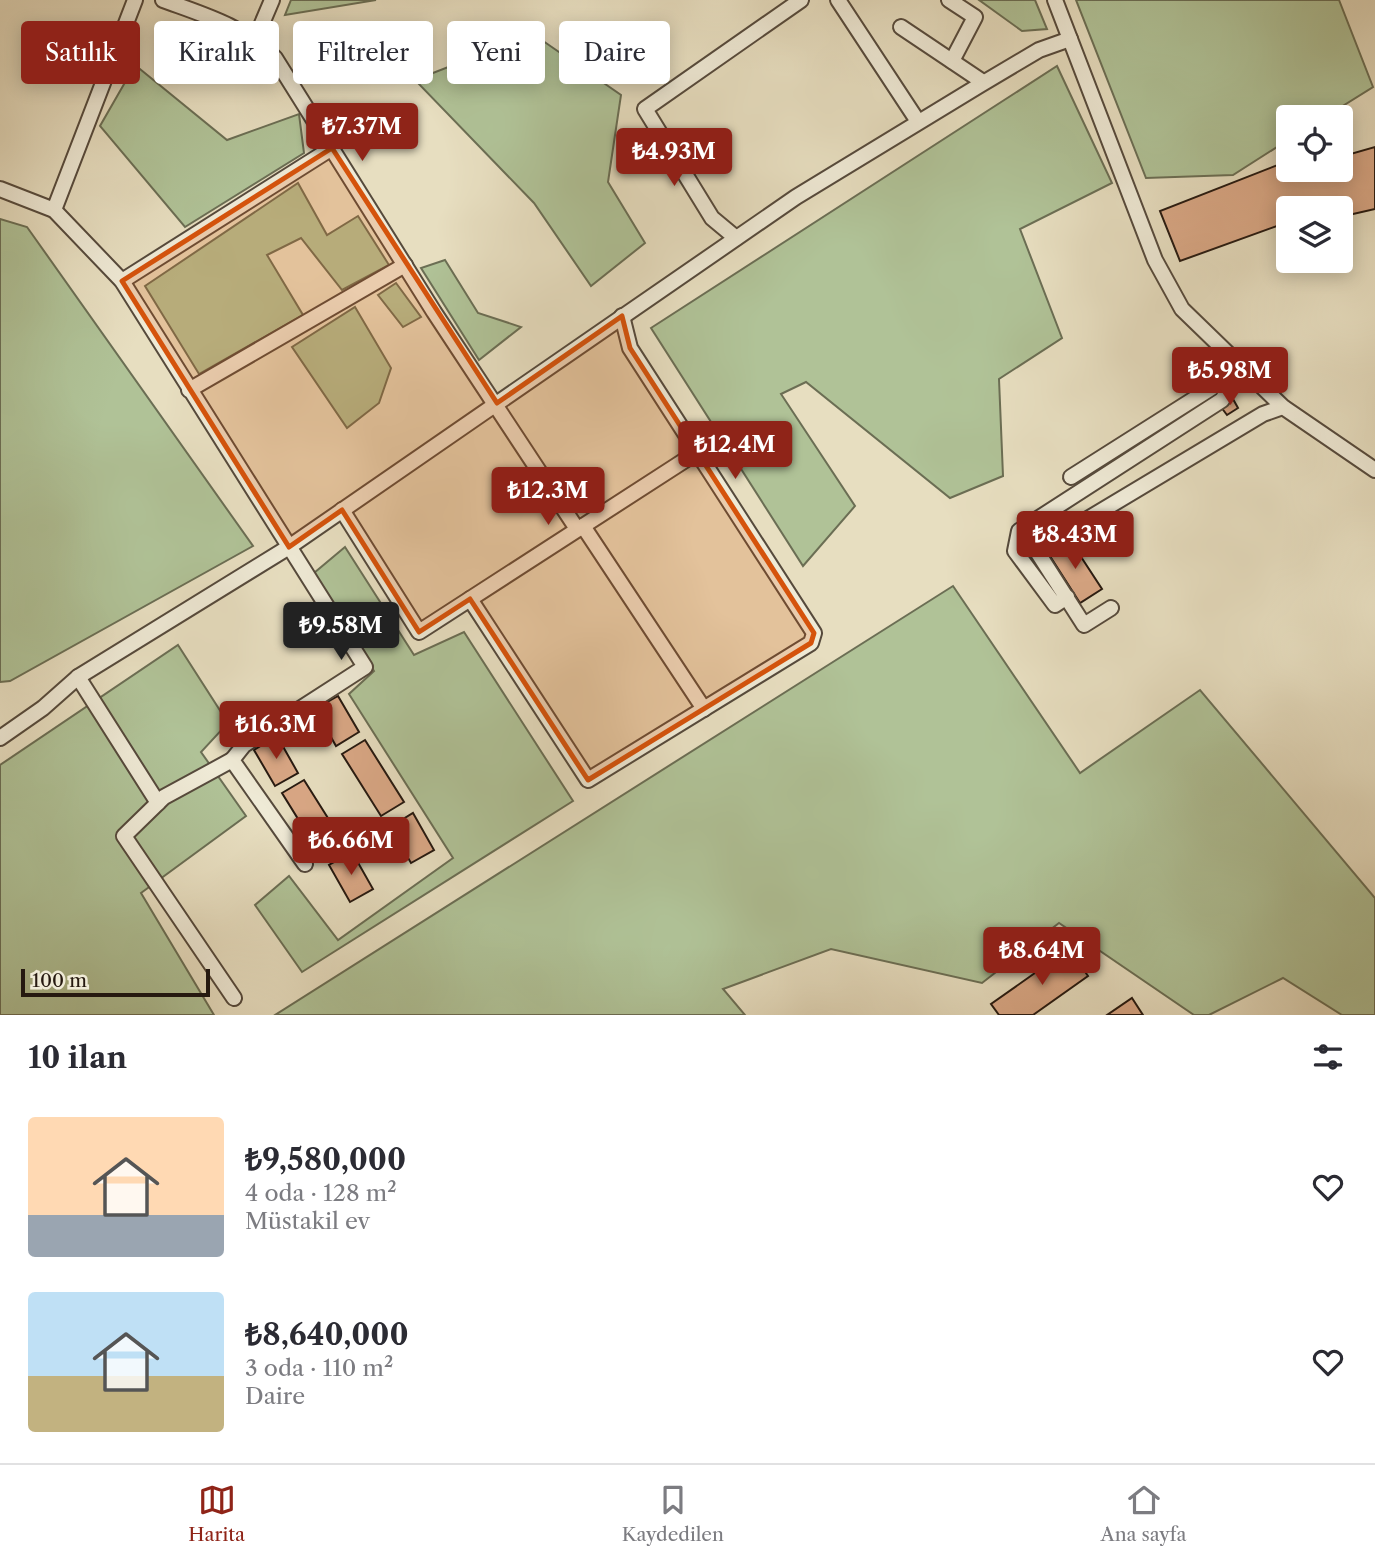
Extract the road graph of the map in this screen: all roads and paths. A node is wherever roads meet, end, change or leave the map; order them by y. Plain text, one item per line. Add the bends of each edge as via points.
1 (135, 0) edge
2 (163, 0) edge
3 (272, 0) edge
4 (801, 0) edge
5 (838, 0) edge
6 (949, 0) edge
7 (1055, 0) edge
8 (223, 21) edge
9 (263, 21) edge
10 (901, 27) dead end
11 (1070, 39) junction
12 (952, 61) junction
13 (279, 64) edge
14 (983, 82) junction
15 (917, 120) junction
16 (332, 148) junction
17 (0, 189) edge
18 (54, 210) junction
19 (736, 238) junction
20 (405, 265) junction
21 (122, 281) junction
22 (622, 316) junction
23 (1239, 365) junction
24 (189, 390) junction
25 (497, 403) junction
26 (1283, 407) junction
27 (696, 453) junction
28 (1375, 470) edge
29 (1071, 477) dead end
30 (342, 510) junction
31 (580, 527) junction
32 (289, 547) junction
33 (1067, 597) junction
34 (470, 599) junction
35 (1111, 608) dead end
36 (78, 677) junction
37 (704, 709) junction
38 (0, 738) edge
39 (232, 760) junction
40 (158, 803) junction
41 (304, 864) dead end
42 (234, 998) dead end

1 - 18 street
2 - 8 street
3 - 9 street
4 - 19 street via 645,109 712,218
5 - 15 street
6 - 12 street via 975,17
7 - 11 street
10 - 12 street
11 - 14 street via 1039,50
11 - 23 street via 1155,260 1182,309
12 - 14 street
13 - 16 street
14 - 15 street
15 - 19 street
16 - 20 street
16 - 21 street
17 - 18 street
18 - 21 street
19 - 22 street
20 - 24 street
20 - 25 street
21 - 24 street
22 - 25 street
22 - 27 street via 630,348
23 - 26 street
23 - 29 street via 1213,387
23 - 33 street via 1222,400 1019,531 1015,551 1055,605
24 - 32 street
25 - 30 street
25 - 31 street
26 - 28 street
26 - 33 street via 1263,414 1036,550
27 - 31 street
27 - 37 street via 814,633 811,643
30 - 32 street
30 - 34 street via 419,632
31 - 34 street
31 - 37 street
32 - 36 street
32 - 39 street via 365,667 244,745
33 - 35 street via 1084,625
34 - 37 street via 588,780
36 - 38 street
36 - 40 street
39 - 40 street
39 - 41 street
40 - 42 street via 124,836

